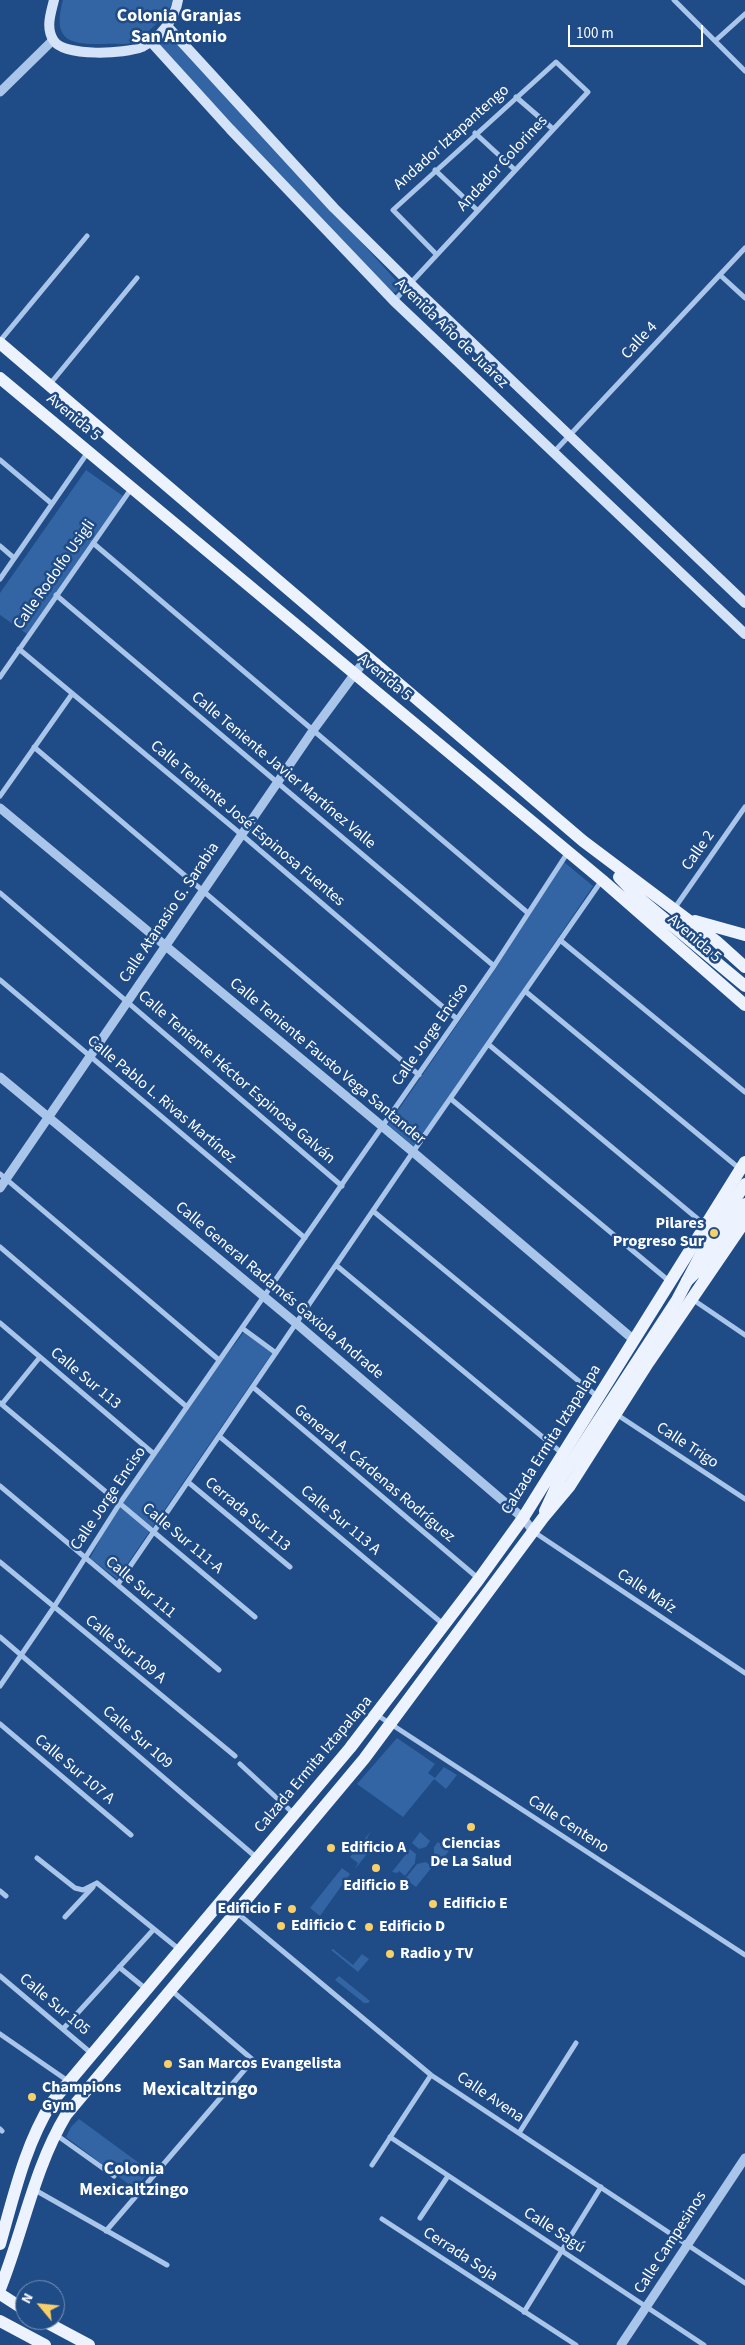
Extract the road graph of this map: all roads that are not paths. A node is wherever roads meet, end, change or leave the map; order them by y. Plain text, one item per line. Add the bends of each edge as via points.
1 (54, 0) edge
2 (178, 0) edge
3 (674, 0) edge
4 (745, 14) edge
5 (167, 26) junction
6 (53, 40) junction
7 (715, 41) junction
8 (151, 42) junction
9 (745, 71) edge
10 (0, 92) edge
11 (588, 92) joint
12 (516, 97) junction
13 (553, 129) junction
14 (476, 133) junction
15 (435, 170) junction
16 (515, 170) junction
17 (477, 210) junction
18 (87, 236) dead end
19 (745, 248) edge
20 (436, 254) junction
21 (720, 274) junction
22 (137, 278) dead end
23 (410, 283) junction
24 (745, 298) edge
25 (394, 301) junction
26 (0, 342) edge
27 (0, 378) edge
28 (50, 385) junction
29 (569, 436) junction
30 (88, 451) junction
31 (554, 452) junction
32 (0, 460) edge
33 (132, 488) junction
34 (51, 503) junction
35 (93, 543) junction
36 (0, 546) edge
37 (14, 558) junction
38 (0, 578) edge
39 (56, 595) junction
40 (745, 603) edge
41 (745, 634) edge
42 (19, 649) junction
43 (368, 656) junction
44 (355, 674) junction
45 (0, 677) edge
46 (72, 694) junction
47 (314, 729) junction
48 (34, 747) junction
49 (278, 782) junction
50 (0, 796) edge
51 (745, 807) edge
52 (0, 808) edge
53 (242, 835) junction
54 (568, 852) junction
55 (609, 862) junction
56 (602, 880) junction
57 (204, 890) junction
58 (0, 893) edge
59 (674, 912) junction
60 (528, 913) junction
61 (745, 935) edge
62 (560, 940) junction
63 (165, 946) junction
64 (494, 966) junction
65 (745, 967) edge
66 (0, 980) edge
67 (745, 986) edge
68 (525, 991) junction
69 (128, 1001) junction
70 (745, 1005) edge
71 (457, 1019) junction
72 (488, 1044) junction
73 (90, 1056) junction
74 (419, 1075) junction
75 (0, 1076) edge
76 (745, 1092) edge
77 (451, 1099) junction
78 (48, 1117) junction
79 (381, 1127) junction
80 (413, 1152) junction
81 (743, 1165) edge
82 (3, 1177) edge
83 (745, 1184) edge
84 (342, 1186) junction
85 (0, 1188) edge
86 (745, 1204) edge
87 (373, 1211) junction
88 (745, 1222) edge
89 (705, 1225) junction
90 (306, 1238) junction
91 (0, 1248) edge
92 (337, 1266) junction
93 (671, 1282) junction
94 (264, 1297) junction
95 (691, 1299) junction
96 (658, 1302) junction
97 (0, 1323) edge
98 (297, 1324) junction
99 (242, 1328) junction
100 (745, 1335) edge
101 (634, 1340) junction
102 (276, 1353) junction
103 (40, 1357) junction
104 (219, 1360) junction
105 (253, 1387) junction
106 (598, 1397) junction
107 (1, 1404) edge
108 (187, 1407) junction
109 (615, 1414) junction
110 (219, 1436) junction
111 (154, 1454) junction
112 (563, 1454) junction
113 (188, 1482) junction
114 (0, 1486) edge
115 (745, 1499) edge
116 (120, 1503) junction
117 (523, 1518) junction
118 (543, 1518) junction
119 (153, 1531) junction
120 (534, 1532) junction
121 (85, 1558) junction
122 (0, 1562) edge
123 (290, 1567) dead end
124 (479, 1579) junction
125 (118, 1584) junction
126 (54, 1607) junction
127 (255, 1617) dead end
128 (445, 1625) junction
129 (0, 1637) edge
130 (21, 1655) junction
131 (219, 1670) dead end
132 (745, 1673) edge
133 (403, 1681) junction
134 (0, 1686) edge
135 (416, 1691) junction
136 (377, 1714) junction
137 (0, 1724) edge
138 (392, 1724) junction
139 (350, 1748) junction
140 (235, 1756) dead end
141 (364, 1759) junction
142 (240, 1764) dead end
143 (294, 1814) junction
144 (131, 1835) dead end
145 (37, 1858) dead end
146 (257, 1858) junction
147 (97, 1883) junction
148 (0, 1891) edge
149 (6, 1896) dead end
150 (236, 1913) junction
151 (65, 1916) dead end
152 (154, 1929) junction
153 (180, 1950) junction
154 (745, 1955) edge
155 (119, 1967) junction
156 (0, 1976) edge
157 (146, 1988) junction
158 (171, 1990) junction
159 (63, 2029) junction
160 (0, 2034) edge
161 (576, 2043) dead end
162 (91, 2053) junction
163 (431, 2075) junction
164 (68, 2081) junction
165 (519, 2133) junction
166 (55, 2134) junction
167 (390, 2137) junction
168 (745, 2158) edge
169 (372, 2165) dead end
170 (114, 2176) dead end
171 (448, 2176) junction
172 (601, 2187) junction
173 (34, 2190) junction
174 (382, 2218) dead end
175 (420, 2218) dead end
176 (106, 2231) junction
177 (0, 2244) edge
178 (688, 2245) junction
179 (562, 2251) junction
180 (5, 2265) edge
181 (166, 2265) dead end
182 (745, 2283) edge
183 (0, 2289) edge
184 (0, 2294) edge
185 (15, 2304) edge
186 (647, 2307) junction
187 (524, 2312) junction
188 (0, 2321) edge
189 (61, 2330) edge
190 (45, 2345) edge
191 (89, 2345) edge
192 (576, 2345) edge
193 (622, 2345) edge
194 (704, 2345) edge

1 - 6 main road via 49,22
2 - 5 main road via 174,16
3 - 7 street
4 - 7 street
5 - 8 main road
5 - 23 main road, Avenida Año de Juárez via 334,208
6 - 8 main road via 76,52 132,50
6 - 10 street
7 - 9 street
8 - 25 main road, Avenida Año de Juárez
11 - 12 street, Andador Iztapantengo via 556,62
11 - 13 street, Andador Colorines
12 - 13 street
12 - 14 street, Andador Iztapantengo
13 - 16 street, Andador Colorines
14 - 15 street, Andador Iztapantengo
14 - 16 street
15 - 17 street
15 - 20 street, Andador Iztapantengo via 393,210
16 - 17 street, Andador Colorines
17 - 20 street, Andador Colorines
18 - 26 street
19 - 21 street, Calle 4
20 - 23 street
21 - 24 street
21 - 29 street, Calle 4
22 - 28 street
23 - 25 street
23 - 29 main road, Avenida Año de Juárez
25 - 31 main road, Avenida Año de Juárez
26 - 28 main road, Avenida 5
27 - 30 main road, Avenida 5
28 - 43 main road, Avenida 5
29 - 31 street, Calle 4
29 - 40 main road, Avenida Año de Juárez
30 - 33 main road, Avenida 5
30 - 34 street
31 - 41 main road, Avenida Año de Juárez
32 - 34 street
33 - 35 street, Calle Rodolfo Usigli
33 - 44 main road, Avenida 5
34 - 37 street
35 - 39 street, Calle Rodolfo Usigli
35 - 47 street
36 - 37 street
37 - 38 street
39 - 42 street, Calle Rodolfo Usigli
39 - 49 street, Calle Teniente Javier Martínez Valle
42 - 45 street, Calle Rodolfo Usigli
42 - 46 street, Calle Teniente José Espinosa Fuentes
43 - 44 street, Calle Atanasio G. Sarabia
43 - 55 main road, Avenida 5
44 - 47 street, Calle Atanasio G. Sarabia
44 - 54 main road, Avenida 5
46 - 48 street
46 - 53 street, Calle Teniente José Espinosa Fuentes
47 - 49 street, Calle Atanasio G. Sarabia
47 - 60 street
48 - 50 street
48 - 57 street
49 - 53 street, Calle Atanasio G. Sarabia
49 - 64 street, Calle Teniente Javier Martínez Valle
51 - 59 street, Calle 2
52 - 63 street, Calle Teniente Fausto Vega Santander
53 - 57 street, Calle Atanasio G. Sarabia
53 - 71 street, Calle Teniente José Espinosa Fuentes
54 - 56 main road, Avenida 5
54 - 60 street, Calle Jorge Enciso
55 - 59 main road, Avenida 5
55 - 67 main road via 630,889
56 - 62 street
56 - 70 main road, Avenida 5
57 - 63 street, Calle Atanasio G. Sarabia
57 - 74 street
58 - 69 street, Calle Teniente Héctor Espinosa Galván
59 - 61 main road
59 - 65 main road, Avenida 5
60 - 64 street, Calle Jorge Enciso
62 - 68 street
62 - 76 street
63 - 69 street, Calle Atanasio G. Sarabia
63 - 79 street, Calle Teniente Fausto Vega Santander
64 - 71 street, Calle Jorge Enciso
66 - 73 street, Calle Pablo L. Rivas Martínez
68 - 72 street
68 - 81 street
69 - 73 street, Calle Atanasio G. Sarabia
69 - 84 street, Calle Teniente Héctor Espinosa Galván
71 - 74 street, Calle Jorge Enciso
72 - 77 street
72 - 89 street
73 - 78 street, Calle Atanasio G. Sarabia
73 - 90 street, Calle Pablo L. Rivas Martínez
74 - 79 street, Calle Jorge Enciso
75 - 78 street, Calle General Radamés Gaxiola Andrade
77 - 80 street
77 - 93 street
78 - 82 street, Calle Atanasio G. Sarabia
78 - 94 street, Calle General Radamés Gaxiola Andrade
79 - 80 street, Calle Teniente Fausto Vega Santander
79 - 84 street, Calle Jorge Enciso
80 - 87 street
80 - 101 street, Calle Teniente Fausto Vega Santander
81 - 89 main road, Calzada Ermita Iztapalapa
82 - 85 street, Calle Atanasio G. Sarabia
82 - 104 street
83 - 118 main road, Calzada Ermita Iztapalapa, bridge via 708,1241 677,1300 559,1481
84 - 90 street, Calle Jorge Enciso
86 - 96 main road, Calzada Ermita Iztapalapa via 699,1271
87 - 92 street
87 - 106 street
88 - 95 main road, Calzada Ermita Iztapalapa
89 - 93 main road, Calzada Ermita Iztapalapa
90 - 94 street, Calle Jorge Enciso
91 - 108 street
92 - 98 street
92 - 112 street
93 - 96 main road, Calzada Ermita Iztapalapa
94 - 98 street, Calle General Radamés Gaxiola Andrade
94 - 99 street, Calle Jorge Enciso
95 - 100 street
95 - 109 main road, Calzada Ermita Iztapalapa
96 - 101 main road, Calzada Ermita Iztapalapa
97 - 103 street, Calle Sur 113
98 - 102 street
98 - 117 street, Calle General Radamés Gaxiola Andrade
99 - 102 street
99 - 104 street, Calle Jorge Enciso
101 - 106 main road, Calzada Ermita Iztapalapa
102 - 105 street
103 - 107 street
103 - 111 street, Calle Sur 113
104 - 108 street, Calle Jorge Enciso
105 - 110 street
105 - 124 street, General A. Cárdenas Rodríguez
106 - 112 main road, Calzada Ermita Iztapalapa
107 - 116 street, Calle Sur 111-A
108 - 111 street, Calle Jorge Enciso
109 - 115 street, Calle Trigo
109 - 118 main road, Calzada Ermita Iztapalapa via 569,1487
110 - 113 street
110 - 128 street, Calle Sur 113 A
111 - 116 street, Calle Jorge Enciso
112 - 117 main road, Calzada Ermita Iztapalapa
113 - 119 street
113 - 123 street, Cerrada Sur 113
114 - 121 street, Calle Sur 111
116 - 119 street, Calle Sur 111-A
116 - 121 street, Calle Jorge Enciso
117 - 120 street, Calle General Radamés Gaxiola Andrade
117 - 124 main road, Calzada Ermita Iztapalapa
118 - 120 main road, Calzada Ermita Iztapalapa
119 - 125 street
119 - 127 street, Calle Sur 111-A
120 - 132 street, Calle Maíz
120 - 135 main road, Calzada Ermita Iztapalapa
121 - 125 street, Calle Sur 111
121 - 126 street, Calle Jorge Enciso
122 - 126 street, Calle Sur 109 A
124 - 128 main road, Calzada Ermita Iztapalapa
125 - 131 street, Calle Sur 111
126 - 130 street, Calle Jorge Enciso
126 - 140 street, Calle Sur 109 A
128 - 133 main road, Calzada Ermita Iztapalapa
129 - 130 street, Calle Sur 109
130 - 134 street, Calle Jorge Enciso
130 - 146 street, Calle Sur 109
133 - 135 main road
133 - 136 main road, Calzada Ermita Iztapalapa
135 - 138 main road, Calzada Ermita Iztapalapa
136 - 138 street, Calle Centeno
136 - 139 main road, Calzada Ermita Iztapalapa
137 - 144 street, Calle Sur 107 A
138 - 141 main road, Calzada Ermita Iztapalapa
138 - 154 street, Calle Centeno
139 - 141 main road
139 - 143 main road, Calzada Ermita Iztapalapa
141 - 150 main road, Calzada Ermita Iztapalapa
142 - 143 street
143 - 146 main road, Calzada Ermita Iztapalapa
145 - 147 street via 75,1888 83,1890
146 - 153 main road, Calzada Ermita Iztapalapa
147 - 151 street
147 - 152 street
148 - 149 street
150 - 158 main road, Calzada Ermita Iztapalapa
150 - 163 street, Calle Avena
152 - 153 street
152 - 155 street
153 - 157 main road, Calzada Ermita Iztapalapa
155 - 157 street
155 - 159 street
156 - 159 street, Calle Sur 105
157 - 162 main road, Calzada Ermita Iztapalapa
158 - 166 main road, Calzada Ermita Iztapalapa via 66,2115
158 - 176 street via 253,2060
159 - 162 street, Calle Sur 105
160 - 164 street
161 - 165 street
162 - 164 main road, Calzada Ermita Iztapalapa
163 - 165 street, Calle Avena
163 - 167 street
164 - 177 main road, Calzada Ermita Iztapalapa via 37,2127
165 - 172 street, Calle Avena
166 - 170 street
166 - 173 main road, Calzada Ermita Iztapalapa
167 - 169 street
167 - 171 street, Calle Sagú
168 - 178 street, Calle Campesinos
171 - 175 street
171 - 179 street, Calle Sagú
172 - 178 street, Calle Avena
172 - 179 street
173 - 176 street
173 - 180 main road, Calzada Ermita Iztapalapa
174 - 187 street, Cerrada Soja
176 - 181 street
178 - 182 street, Calle Avena
178 - 186 street, Calle Campesinos
179 - 186 street, Calle Sagú
179 - 187 street
180 - 183 main road, Calzada Ermita Iztapalapa
184 - 185 main road
186 - 193 street, Calle Campesinos
186 - 194 street, Calle Sagú
187 - 192 street, Cerrada Soja
188 - 190 main road
189 - 191 main road

